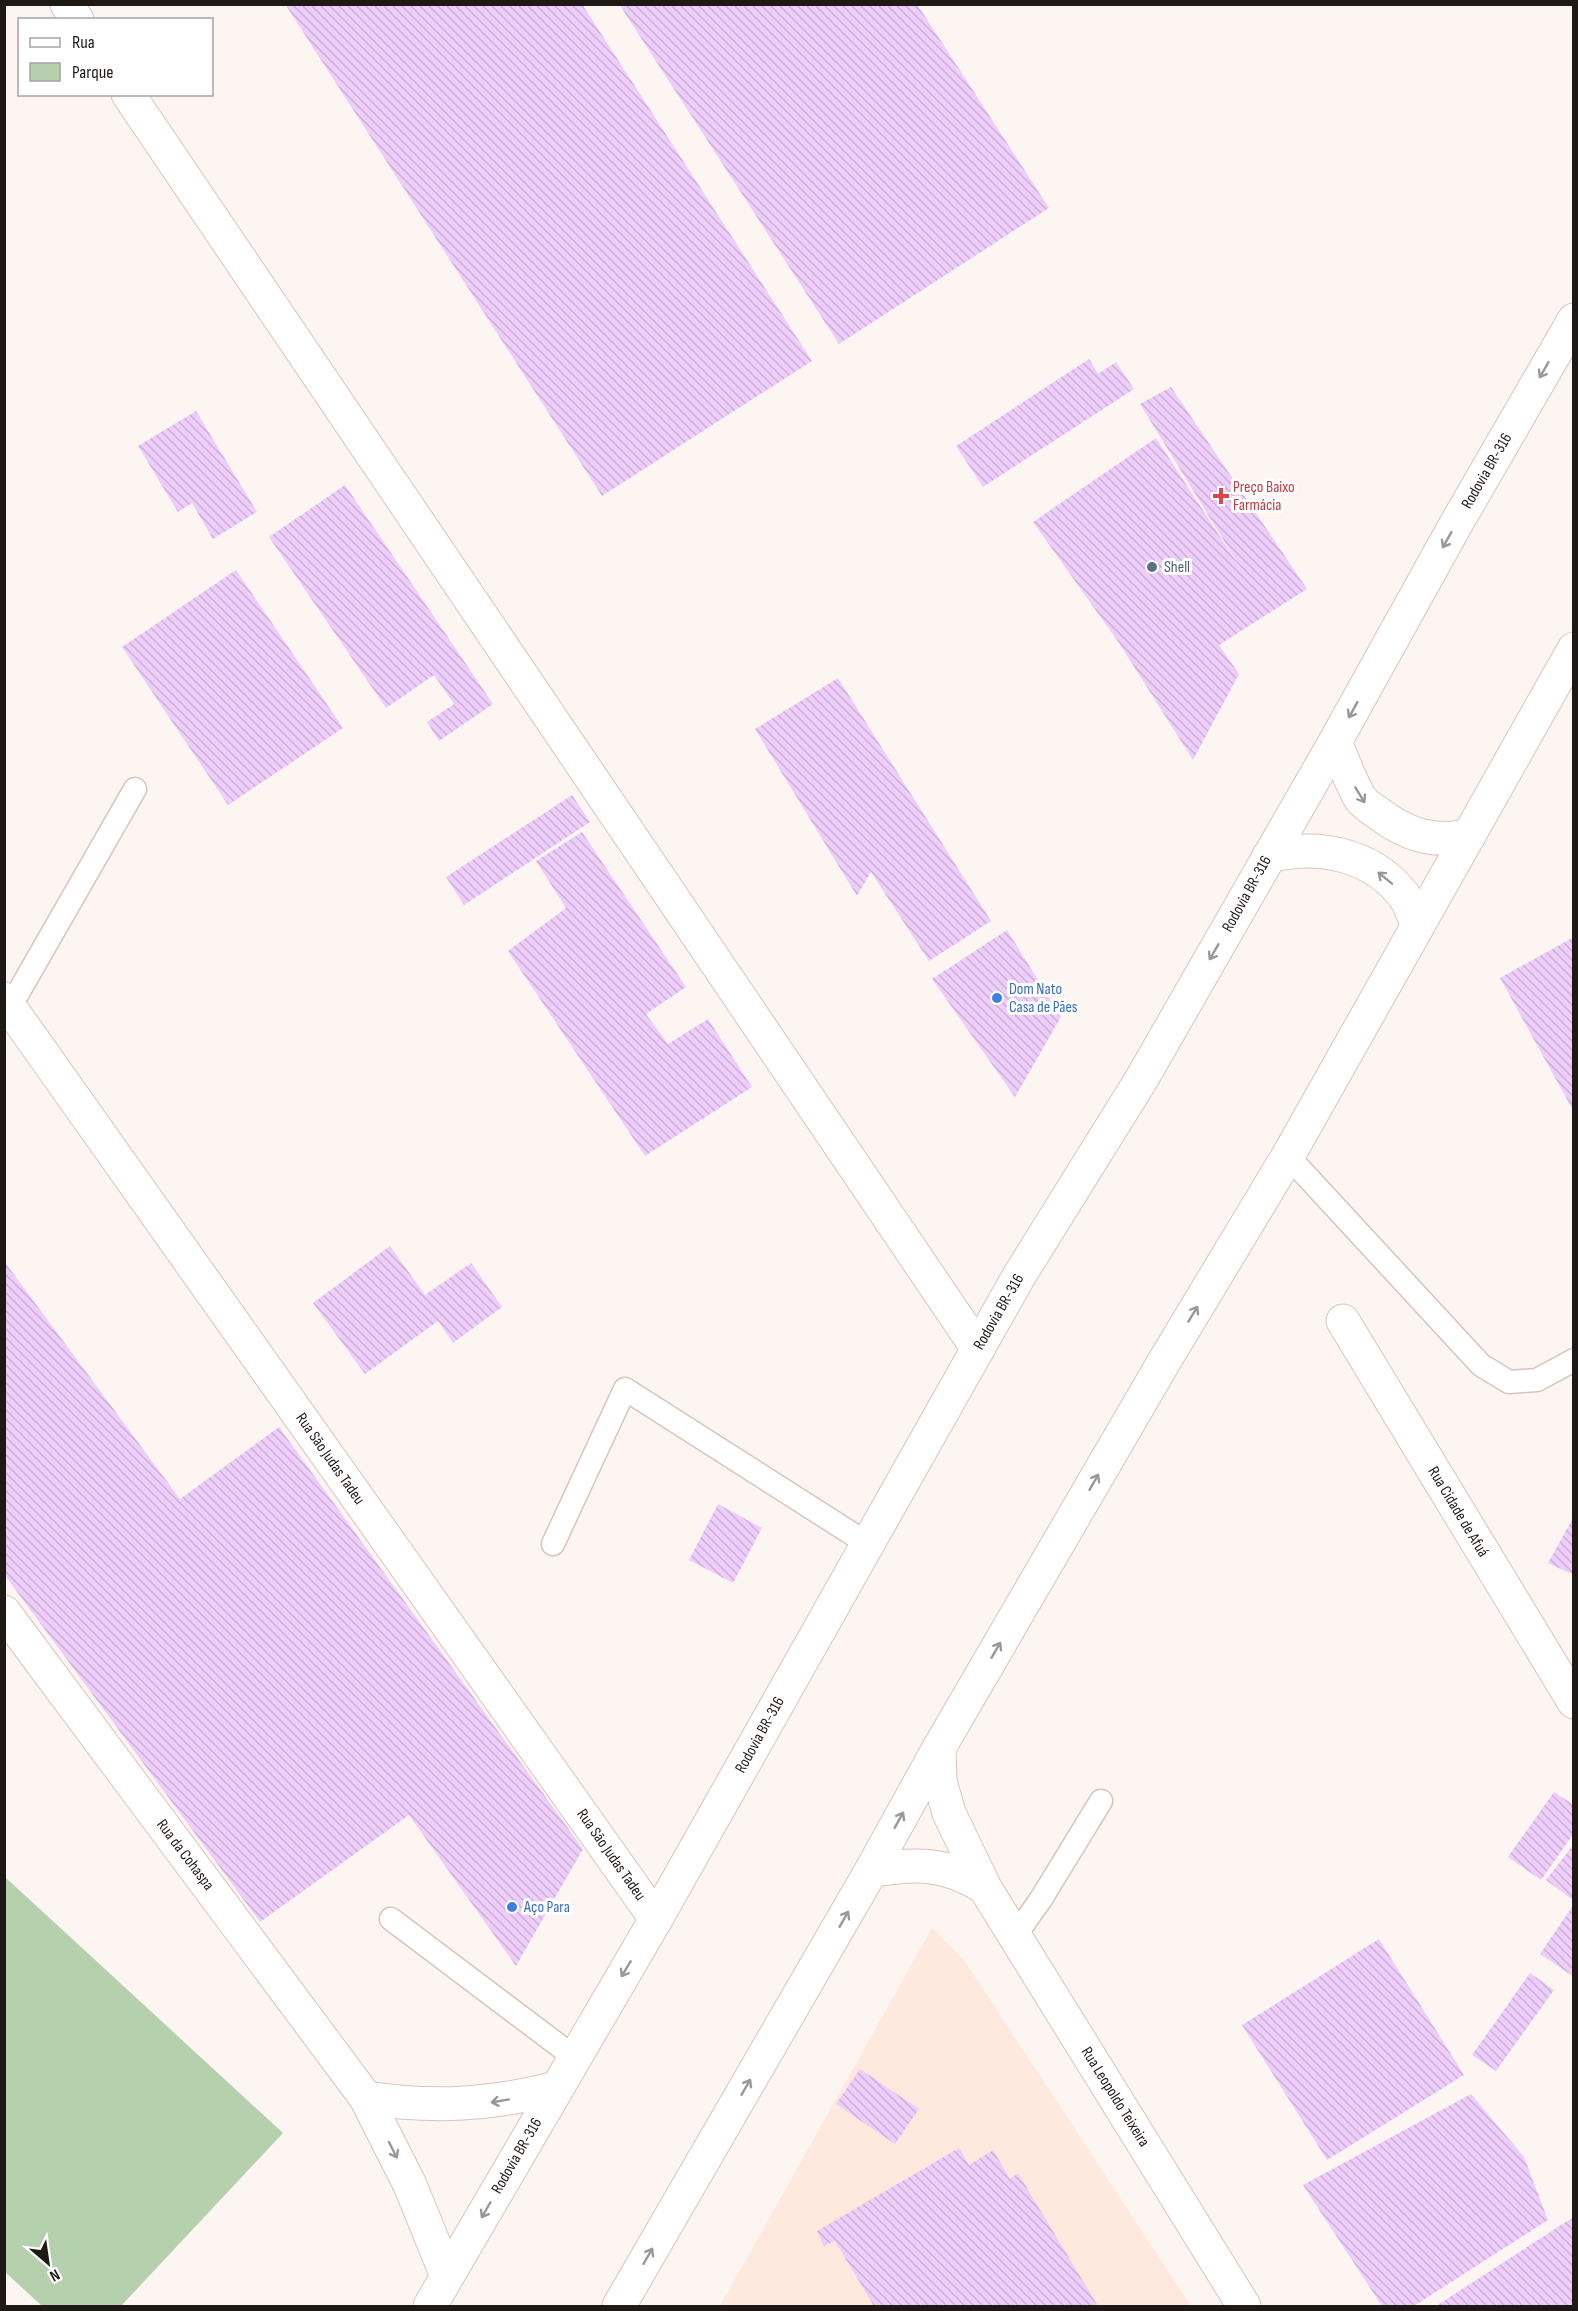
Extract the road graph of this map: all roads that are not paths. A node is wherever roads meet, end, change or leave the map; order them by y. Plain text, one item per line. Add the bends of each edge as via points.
1 (67, 4) edge
2 (76, 18) edge
3 (129, 96) edge
4 (1574, 320) edge
5 (1572, 659) edge
6 (1335, 742) junction
7 (135, 789) dead end
8 (1469, 836) junction
9 (1269, 855) junction
10 (1418, 925) junction
11 (7, 1003) edge
12 (1288, 1156) junction
13 (1342, 1322) dead end
14 (978, 1349) junction
15 (1574, 1360) edge
16 (553, 1544) dead end
17 (868, 1544) junction
18 (4, 1612) edge
19 (1574, 1702) edge
20 (939, 1748) junction
21 (1101, 1801) dead end
22 (871, 1871) junction
23 (985, 1888) junction
24 (656, 1918) junction
25 (392, 1919) dead end
26 (1014, 1936) junction
27 (574, 2057) junction
28 (557, 2088) junction
29 (366, 2098) junction
30 (447, 2276) junction
31 (430, 2307) edge
32 (619, 2307) edge
33 (1244, 2307) edge

1 - 2 main road
3 - 14 main road
4 -> 6 main road, Rodovia BR-316
5 - 8 main road
6 -> 8 main road via 1361,800 1392,824 1428,839
6 - 9 main road, Rodovia BR-316
7 - 11 lane
8 - 10 main road
10 -> 9 main road via 1402,892 1351,857 1311,850
9 -> 14 main road, Rodovia BR-316 via 1141,1080
10 - 12 main road
11 - 24 main road, Rua São Judas Tadeu
12 - 15 lane via 1482,1365 1509,1382 1537,1380
20 -> 12 main road
13 - 19 main road, Rua Cidade de Afuá
14 - 17 main road, Rodovia BR-316
16 - 17 lane via 625,1389
17 - 24 main road, Rodovia BR-316
18 - 29 main road, Rua da Cohaspa
22 -> 20 main road
20 - 23 main road, Rua Leopoldo Teixeira via 940,1781 949,1812
21 - 26 lane
22 - 23 main road via 905,1864 938,1867
32 -> 22 main road
23 - 26 main road, Rua Leopoldo Teixeira
24 -> 27 main road, Rodovia BR-316
25 - 27 lane
26 - 33 main road, Rua Leopoldo Teixeira
27 - 28 main road, Rodovia BR-316
28 -> 29 main road via 460,2105 413,2105
28 -> 30 main road, Rodovia BR-316
29 -> 30 main road, Rua da Cohaspa via 410,2185
30 - 31 main road, Rodovia BR-316

